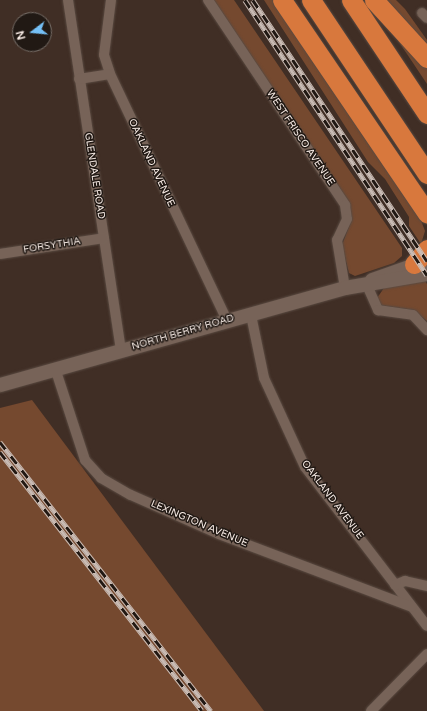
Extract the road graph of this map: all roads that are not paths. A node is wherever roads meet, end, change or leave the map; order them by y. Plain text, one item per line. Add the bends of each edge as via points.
1 (68, 0) edge
2 (110, 0) edge
3 (208, 0) edge
4 (282, 0) edge
5 (311, 0) edge
6 (351, 0) edge
7 (374, 0) edge
8 (427, 58) edge
9 (110, 74) junction
10 (79, 79) junction
11 (427, 114) edge
12 (427, 174) edge
13 (427, 213) edge
14 (104, 238) junction
15 (427, 249) edge
16 (0, 254) edge
17 (423, 266) edge
18 (366, 283) junction
19 (345, 288) junction
20 (251, 315) junction
21 (227, 320) junction
22 (427, 330) edge
23 (121, 351) junction
24 (55, 368) junction
25 (0, 385) edge
26 (395, 585) junction
27 (427, 586) edge
28 (412, 607) junction
29 (427, 626) edge
30 (427, 654) edge
31 (371, 711) edge

1 - 10 street, GLENDALE ROAD
2 - 9 street, OAKLAND AVENUE via 104,55
3 - 19 street, WEST FRISCO AVENUE via 345,205 347,219 337,240
4 - 13 highway
5 - 12 highway
6 - 11 highway
7 - 8 highway
9 - 10 street
9 - 21 street, OAKLAND AVENUE
10 - 14 street, GLENDALE ROAD
14 - 16 street, FORSYTHIA
14 - 23 street, GLENDALE ROAD
15 - 17 highway
17 - 18 main road, NORTH BERRY ROAD
18 - 19 main road, NORTH BERRY ROAD
18 - 22 street via 378,310 413,315
19 - 20 main road, NORTH BERRY ROAD
20 - 21 main road, NORTH BERRY ROAD
20 - 26 street, OAKLAND AVENUE via 264,378 289,436 306,467
21 - 23 main road, NORTH BERRY ROAD
23 - 24 main road, NORTH BERRY ROAD
24 - 25 main road, NORTH BERRY ROAD
24 - 28 street, LEXINGTON AVENUE via 85,460 101,478 131,495 219,534
26 - 27 street via 405,581
26 - 28 street, OAKLAND AVENUE
28 - 29 street, OAKLAND AVENUE
30 - 31 street

